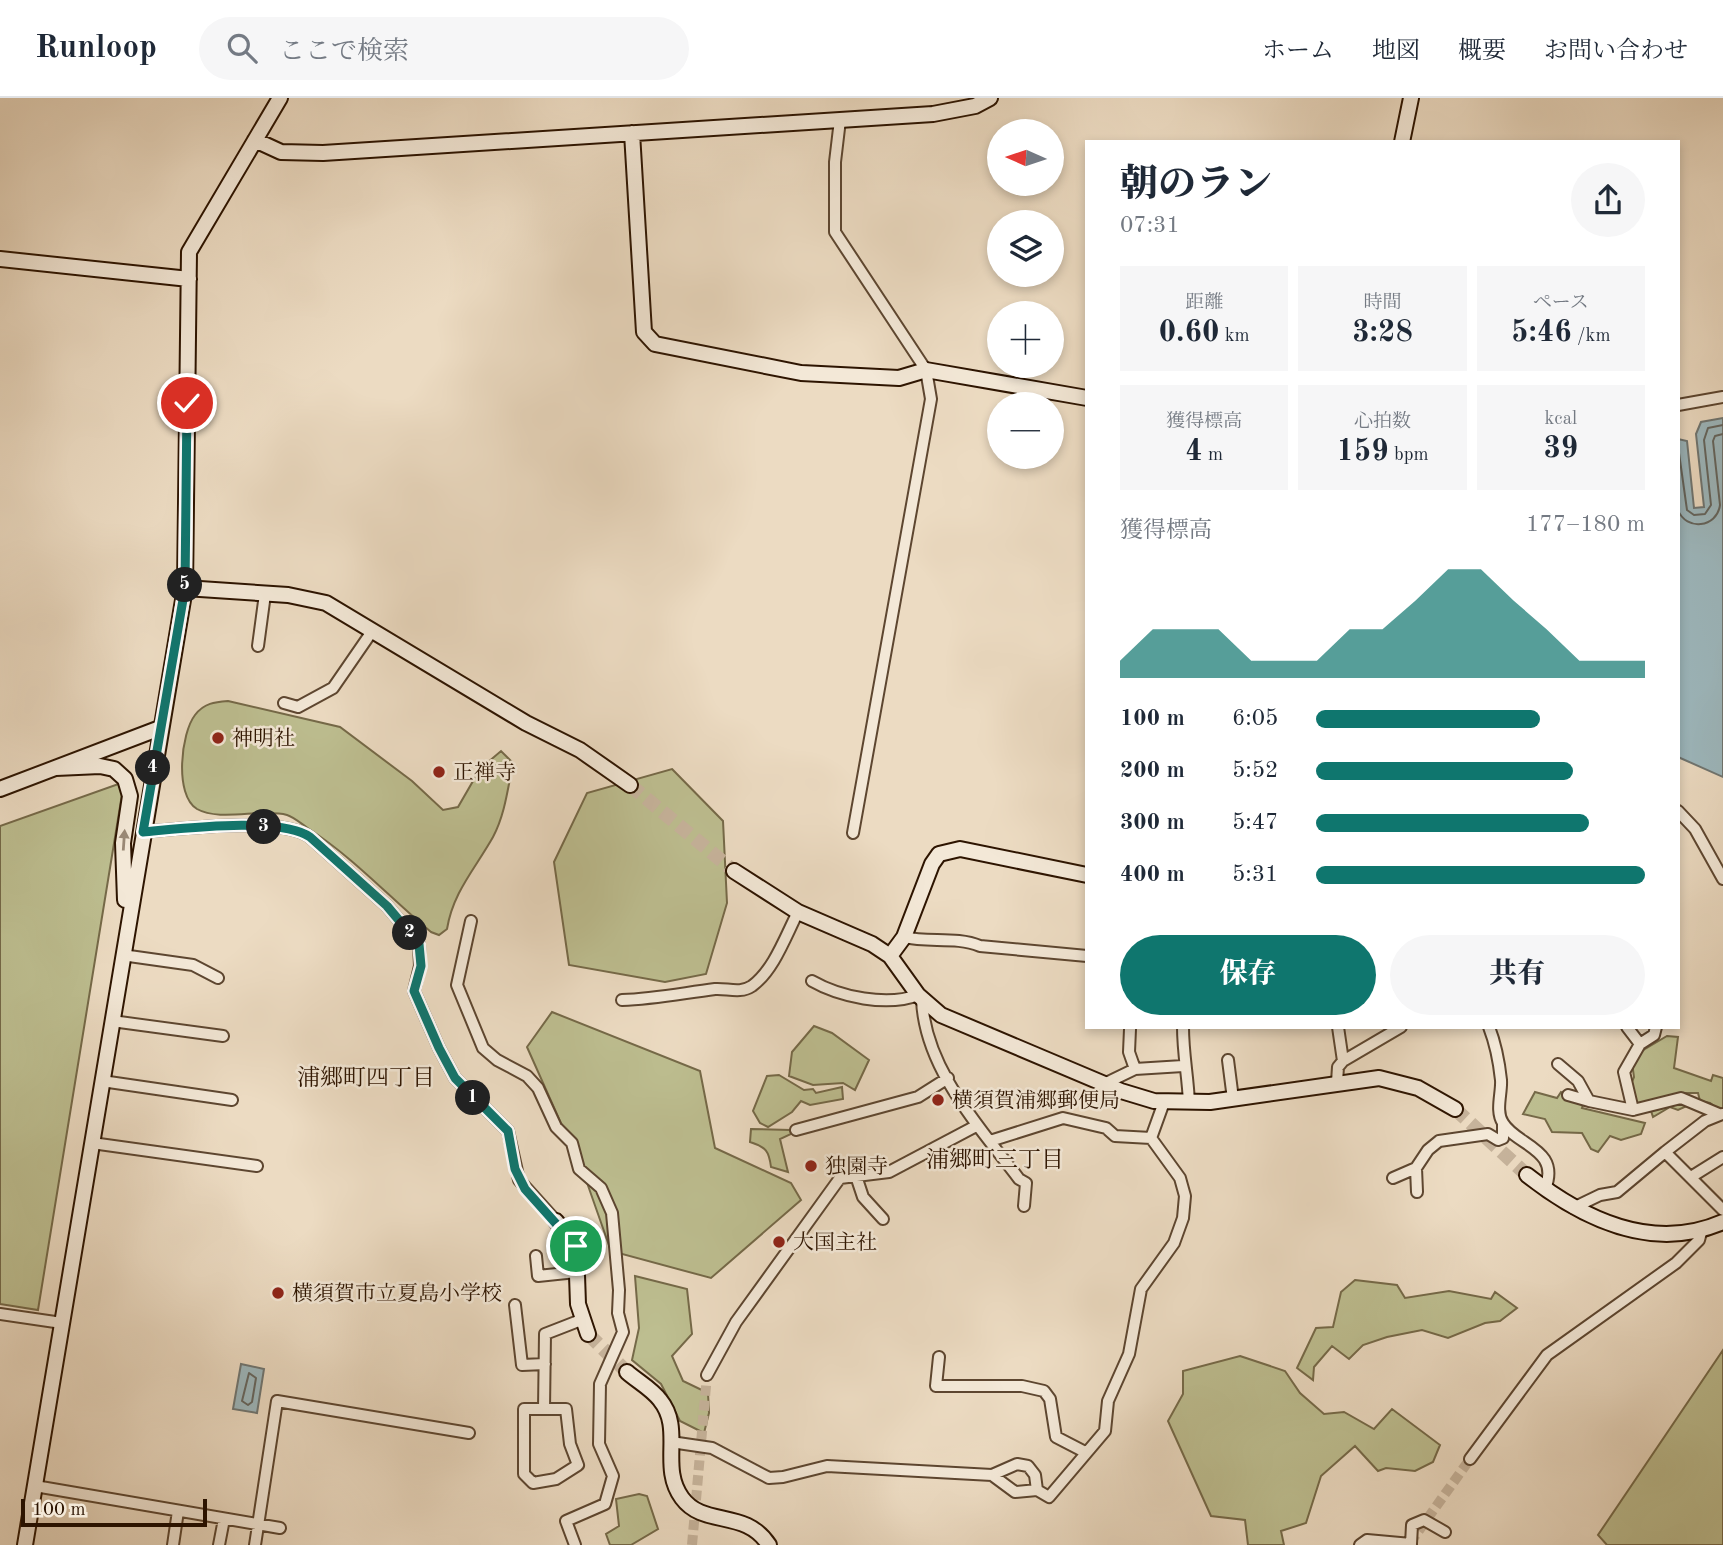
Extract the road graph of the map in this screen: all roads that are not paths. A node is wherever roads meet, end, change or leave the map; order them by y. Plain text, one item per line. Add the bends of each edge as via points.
1 (280, 98) edge
2 (990, 98) edge
3 (1411, 98) edge
4 (840, 120) junction
5 (632, 133) junction
6 (255, 140) junction
7 (1402, 140) edge
8 (0, 259) edge
9 (189, 279) junction
10 (926, 370) junction
11 (1723, 397) edge
12 (1085, 398) edge
13 (1680, 405) edge
14 (185, 588) junction
15 (265, 594) junction
16 (373, 631) junction
17 (258, 646) dead end
18 (284, 704) dead end
19 (160, 728) junction
20 (56, 768) junction
21 (630, 785) tunnel mouth
22 (0, 789) edge
23 (1680, 813) edge
24 (143, 832) junction
25 (853, 833) dead end
26 (734, 871) tunnel mouth
27 (1085, 875) edge
28 (1723, 879) edge
29 (798, 912) junction
30 (471, 921) dead end
31 (126, 933) junction
32 (904, 937) junction
33 (122, 955) junction
34 (890, 956) junction
35 (1085, 956) edge
36 (218, 978) dead end
37 (812, 981) dead end
38 (920, 998) junction
39 (622, 1000) dead end
40 (112, 1021) junction
41 (1130, 1029) edge
42 (1183, 1029) edge
43 (1338, 1029) edge
44 (1397, 1029) edge
45 (1490, 1029) edge
46 (1629, 1029) edge
47 (1656, 1029) edge
48 (223, 1036) dead end
49 (1640, 1044) junction
50 (1228, 1060) dead end
51 (1343, 1060) junction
52 (1558, 1064) dead end
53 (1183, 1066) junction
54 (1135, 1069) junction
55 (948, 1078) junction
56 (102, 1081) junction
57 (1337, 1082) junction
58 (1104, 1084) junction
59 (1568, 1095) dead end
60 (1233, 1099) junction
61 (232, 1100) dead end
62 (1589, 1101) junction
63 (1164, 1102) junction
64 (1189, 1104) junction
65 (1455, 1109) tunnel mouth
66 (1633, 1110) junction
67 (1721, 1114) edge
68 (1503, 1124) junction
69 (976, 1126) junction
70 (796, 1130) dead end
71 (1151, 1139) junction
72 (990, 1141) junction
73 (92, 1143) junction
74 (1665, 1152) junction
75 (1723, 1157) edge
76 (257, 1166) dead end
77 (1416, 1168) junction
78 (1527, 1175) tunnel mouth
79 (856, 1176) junction
80 (1691, 1177) junction
81 (1394, 1178) dead end
82 (1545, 1189) junction
83 (1417, 1192) dead end
84 (1024, 1206) dead end
85 (1573, 1208) junction
86 (1723, 1210) edge
87 (883, 1219) dead end
88 (556, 1220) joint
89 (1723, 1222) edge
90 (1702, 1229) junction
91 (536, 1256) dead end
92 (576, 1272) junction
93 (515, 1305) dead end
94 (0, 1314) edge
95 (581, 1320) junction
96 (62, 1324) junction
97 (588, 1334) tunnel mouth
98 (939, 1357) dead end
99 (545, 1364) junction
100 (626, 1372) tunnel mouth
101 (707, 1375) tunnel mouth
102 (544, 1409) junction
103 (469, 1433) dead end
104 (671, 1442) junction
105 (1085, 1452) junction
106 (1470, 1459) tunnel mouth
107 (992, 1475) junction
108 (35, 1486) junction
109 (1037, 1490) junction
110 (178, 1511) junction
111 (224, 1519) junction
112 (258, 1525) junction
113 (280, 1528) dead end
114 (1445, 1532) dead end
115 (25, 1545) edge
116 (173, 1545) edge
117 (219, 1545) edge
118 (254, 1545) edge
119 (575, 1545) edge
120 (769, 1545) edge
121 (1360, 1545) edge

1 - 6 street
2 - 4 street via 975,106 933,114
3 - 7 street
4 - 5 street
4 - 10 street via 835,232
5 - 6 street via 298,154 274,150
5 - 10 street via 644,332 654,344 801,373 899,378
6 - 9 street via 193,243
8 - 9 street
9 - 14 street
10 - 12 street
10 - 25 street via 931,399
11 - 13 street
14 - 15 street
14 - 19 street
15 - 16 street via 326,603
15 - 17 street
16 - 18 street via 333,688 298,707
16 - 21 street via 526,723 580,750
19 - 20 street
19 - 24 street
20 - 22 street
31 -> 20 street via 123,843 130,796 125,779 114,769 100,766
23 - 28 street
24 - 31 street
24 - 88 street via 229,825 297,830 387,906 419,944 421,966 414,991 449,1068 508,1131 519,1180
26 - 29 street
27 - 32 street via 949,850 932,863
29 - 34 street
29 - 39 street via 776,956 752,986
30 - 119 street via 457,985 483,1048 538,1088 556,1127 572,1143 579,1168 601,1188 612,1213 623,1332 600,1384 598,1432 613,1481 605,1504 566,1521
31 - 33 street
32 - 34 street
32 - 35 street via 924,942 967,940 980,946
33 - 36 street via 193,965
33 - 40 street
34 - 38 street
37 - 38 street via 828,990 858,996
38 - 55 street via 923,1024
38 - 58 street via 941,1015
40 - 48 street
40 - 56 street
41 - 54 street via 1129,1052
42 - 53 street
43 - 51 street
44 - 51 street
45 - 68 street via 1496,1045
46 - 49 street
47 - 49 street
49 - 66 street via 1624,1072
50 - 60 street
51 - 57 street
52 - 62 street via 1578,1081
53 - 54 street
53 - 64 street via 1188,1071
54 - 58 street
55 - 69 street
55 - 70 street via 918,1097
56 - 61 street
56 - 73 street
57 - 60 street
57 - 65 street via 1379,1078 1399,1082
58 - 63 street
59 - 62 street
60 - 64 street
62 - 66 street
63 - 64 street
63 - 71 street
66 - 67 street via 1681,1098
67 - 74 street
68 - 77 street via 1503,1138 1498,1140 1488,1134 1439,1141
68 - 82 street via 1532,1144 1545,1162 1550,1177
69 - 72 street
69 - 79 street via 889,1172
71 - 72 street via 1115,1136 1106,1128 1063,1118
71 - 105 street via 1180,1178 1185,1196 1183,1219 1174,1242 1141,1289 1129,1354 1108,1401 1105,1431
72 - 84 street via 1027,1183
73 - 76 street
73 - 96 street
74 - 80 street
74 - 85 street via 1617,1192
75 - 80 street
77 - 81 street
77 - 83 street
78 - 82 street
79 - 87 street via 863,1197
79 - 101 street via 840,1178 831,1188 736,1322
80 - 86 street
82 - 85 street
85 - 90 street via 1600,1222 1644,1233
88 - 92 street via 576,1246
89 - 90 street
90 - 106 street via 1699,1240 1676,1263 1547,1355
91 - 92 street via 538,1276
92 - 95 street
93 - 99 street via 522,1364
94 - 96 street
95 - 97 street
95 - 99 street via 545,1334
96 - 108 street
98 - 105 street via 936,1386 1022,1386 1044,1391 1050,1398 1056,1437
99 - 102 street
100 - 104 street via 660,1400 670,1419
102 - 102 street via 566,1409 578,1465 555,1479 533,1483 524,1474 524,1409
103 - 112 street via 277,1401
104 - 107 street via 712,1448 769,1478 827,1466
104 - 120 street via 671,1479 689,1506 701,1514 738,1519 753,1527
105 - 109 street via 1049,1497
107 - 109 street via 1015,1492
107 - 109 street via 1017,1464 1028,1466
108 - 110 street
108 - 115 street
110 - 111 street
110 - 116 street
111 - 112 street
111 - 117 street
112 - 113 street
112 - 118 street
114 - 121 street via 1424,1520 1412,1525 1411,1544 1367,1539

